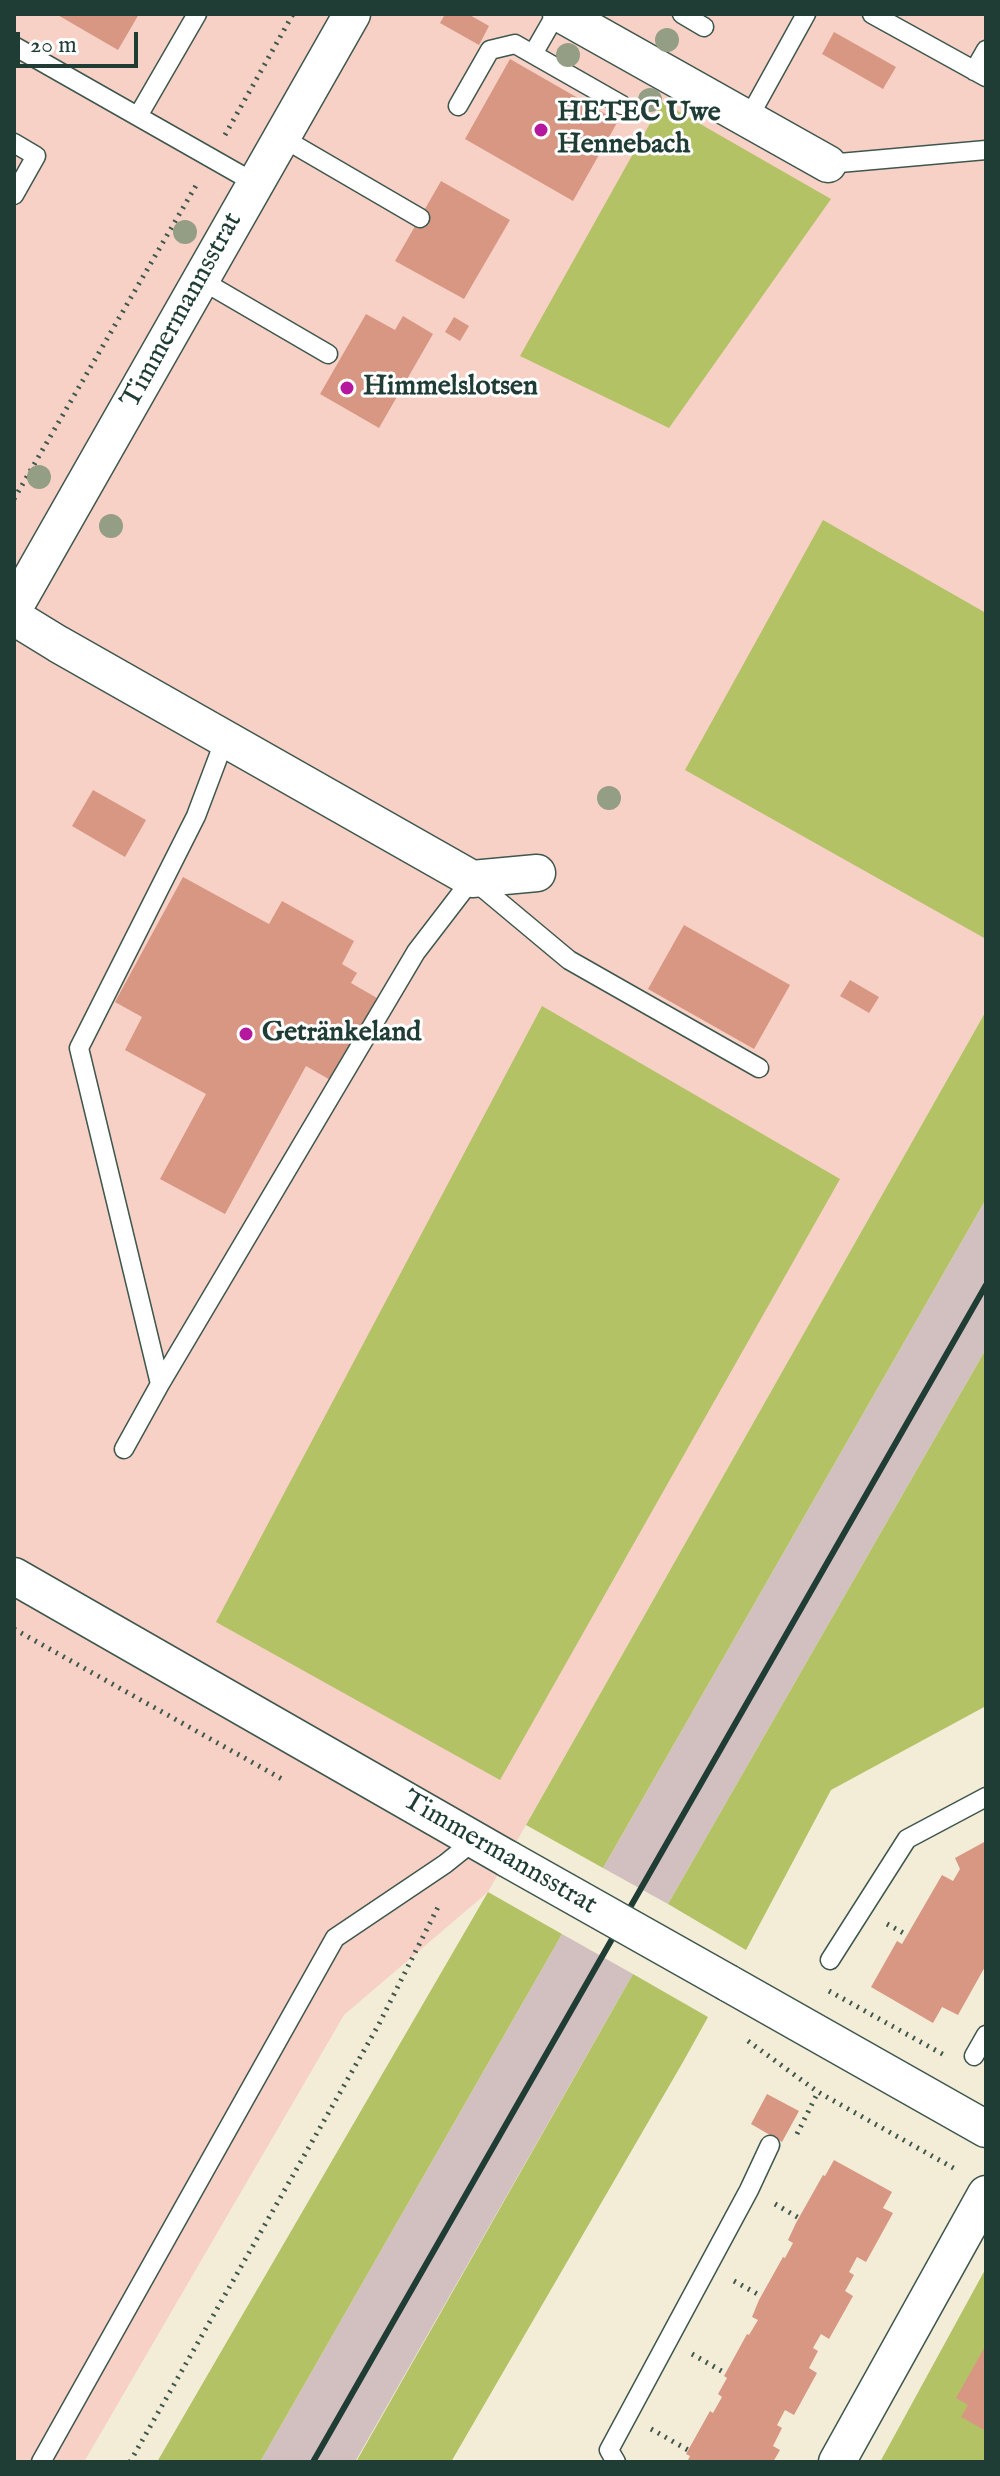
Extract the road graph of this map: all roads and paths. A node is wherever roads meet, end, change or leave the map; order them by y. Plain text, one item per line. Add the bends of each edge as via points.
1 (197, 14) edge
2 (293, 14) edge
3 (352, 14) edge
4 (559, 14) edge
5 (682, 14) edge
6 (806, 14) edge
7 (872, 14) edge
8 (704, 27) dead end
9 (14, 46) edge
10 (986, 50) edge
11 (533, 54) junction
12 (980, 74) edge
13 (622, 105) dead end
14 (458, 106) dead end
15 (138, 116) junction
16 (748, 119) junction
17 (281, 137) junction
18 (14, 143) edge
19 (986, 150) edge
20 (212, 158) junction
21 (828, 164) joint
22 (255, 183) junction
23 (14, 195) edge
24 (420, 218) dead end
25 (201, 280) junction
26 (328, 354) dead end
27 (14, 499) edge
28 (14, 608) edge
29 (14, 617) edge
30 (225, 739) junction
31 (537, 873) dead end
32 (472, 879) junction
33 (759, 1068) dead end
34 (160, 1384) junction
35 (124, 1449) dead end
36 (14, 1576) edge
37 (986, 1797) edge
38 (475, 1840) junction
39 (443, 1897) dead end
40 (830, 1960) dead end
41 (728, 1983) junction
42 (986, 2035) edge
43 (974, 2056) dead end
44 (986, 2129) edge
45 (770, 2145) dead end
46 (973, 2183) edge
47 (628, 2416) junction
48 (688, 2450) dead end
49 (41, 2462) edge
50 (130, 2462) edge
51 (616, 2462) edge
52 (837, 2462) edge

1 - 15 lane
2 - 20 path
3 - 17 street, Timmermannsstrat
4 - 11 lane
4 - 16 street
5 - 8 lane
6 - 16 lane
7 - 12 lane
9 - 15 lane
10 - 12 lane
11 - 13 lane
11 - 14 lane via 515,44 490,50
15 - 20 lane
16 - 21 street
17 - 22 street, Timmermannsstrat
17 - 24 lane
18 - 23 lane via 36,156
19 - 21 lane
20 - 22 lane
20 - 27 path
22 - 25 street, Timmermannsstrat
25 - 26 lane
25 - 28 street, Timmermannsstrat
29 - 30 street
30 - 32 street
30 - 34 lane via 196,816 79,1048
31 - 32 street
32 - 33 lane via 569,960
32 - 34 lane via 416,952
34 - 35 lane
36 - 38 street, Timmermannsstrat
37 - 40 lane via 907,1839
38 - 41 street, Timmermannsstrat, bridge
38 - 49 lane via 335,1938
39 - 50 path via 379,2024
41 - 44 street, Timmermannsstrat
41 - 46 path via 741,2033 754,2048
42 - 43 lane
45 - 47 lane
46 - 52 street
47 - 48 path
47 - 51 lane via 609,2450

